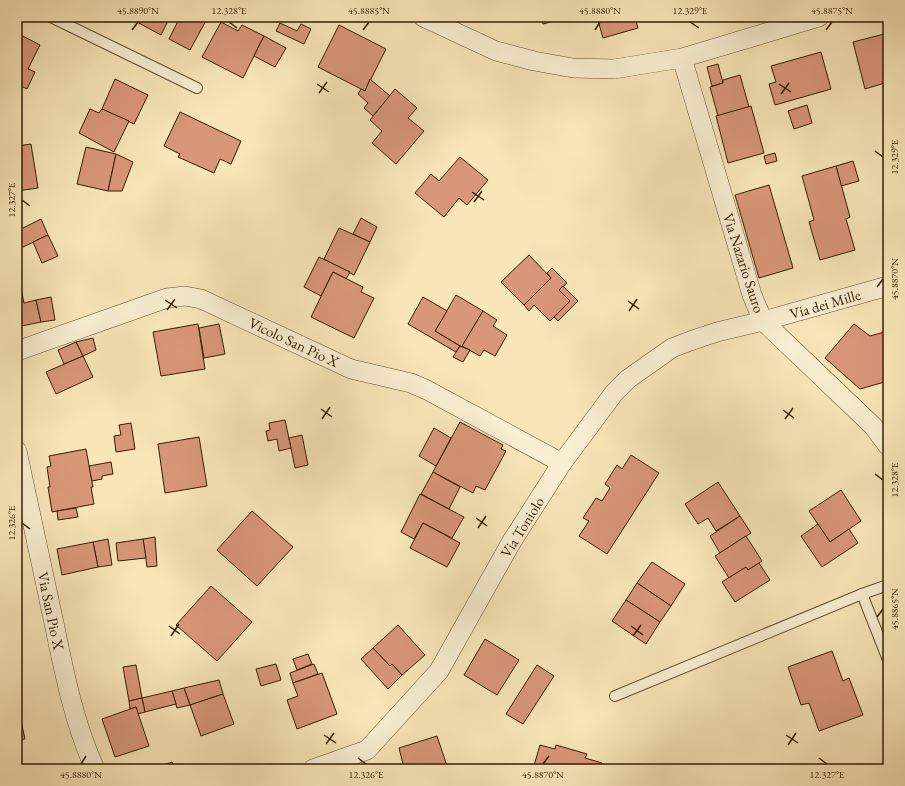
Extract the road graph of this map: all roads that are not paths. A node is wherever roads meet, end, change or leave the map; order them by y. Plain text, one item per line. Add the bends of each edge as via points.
1 (51, 17) edge
2 (423, 17) edge
3 (819, 17) edge
4 (682, 58) junction
5 (197, 88) dead end
6 (888, 286) edge
7 (763, 321) junction
8 (17, 350) edge
9 (888, 446) edge
10 (17, 451) edge
11 (562, 463) junction
12 (888, 585) edge
13 (862, 594) junction
14 (888, 660) edge
15 (614, 696) dead end
16 (95, 769) edge
17 (313, 769) edge

1 - 5 lane
2 - 4 street via 496,51 573,68 614,69
3 - 4 street
4 - 7 street, Via Nazario Sauro via 752,295
6 - 7 street, Via dei Mille
7 - 9 street, Via Nazario Sauro via 873,426
7 - 11 street, Via Toniolo via 717,332 672,348 614,393
8 - 11 street, Vicolo San Pio X via 167,298 185,296 201,299 351,369 411,383 427,390
10 - 16 street, Via San Pio X via 72,701
11 - 17 street, Via Toniolo via 512,541 439,671 367,750
12 - 13 lane
13 - 14 lane
13 - 15 lane

